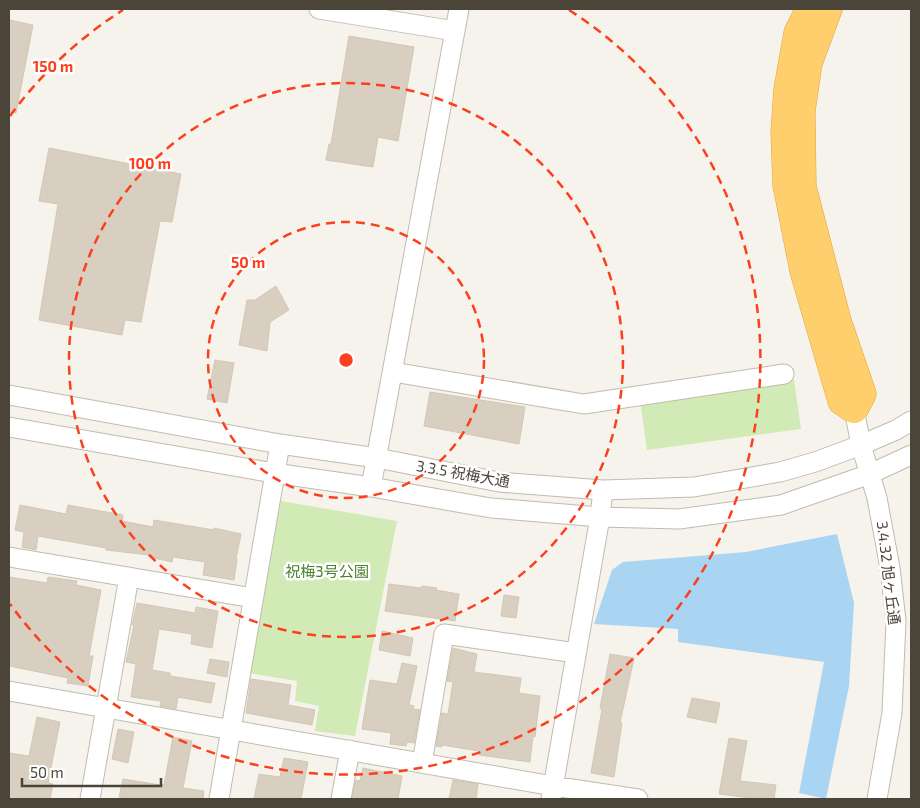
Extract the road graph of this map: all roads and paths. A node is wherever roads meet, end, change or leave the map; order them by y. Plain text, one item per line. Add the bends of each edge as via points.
1 (319, 9) edge
2 (459, 9) edge
3 (810, 9) edge
4 (828, 9) edge
5 (455, 31) junction
6 (393, 372) junction
7 (784, 374) dead end
8 (9, 395) edge
9 (854, 409) junction
10 (911, 421) edge
11 (9, 427) edge
12 (280, 444) junction
13 (861, 445) junction
14 (911, 455) edge
15 (377, 458) junction
16 (274, 473) junction
17 (870, 474) junction
18 (371, 487) junction
19 (603, 490) junction
20 (600, 517) junction
21 (9, 557) edge
22 (129, 577) junction
23 (253, 598) junction
24 (576, 653) junction
25 (9, 691) edge
26 (106, 708) junction
27 (231, 729) junction
28 (350, 750) junction
29 (422, 762) junction
30 (552, 793) edge
31 (90, 799) edge
32 (219, 799) edge
33 (341, 799) edge
34 (638, 799) edge
35 (877, 799) edge

1 - 5 street
2 - 5 street
3 - 9 highway via 798,33 788,89 785,132 787,185 804,271 842,400
4 - 9 highway via 808,63 802,102 802,187 837,321 862,394
5 - 6 street
6 - 7 street via 584,404
6 - 15 street
8 - 12 street, 3.3.5 祝梅大通
9 - 13 street, 3.4.32 旭ヶ丘通
10 - 13 street, 3.3.5 祝梅大通
11 - 16 street, 3.3.5 祝梅大通
12 - 15 street, 3.3.5 祝梅大通
12 - 16 street
13 - 17 street, 3.4.32 旭ヶ丘通
13 - 19 street, 3.3.5 祝梅大通 via 780,472 694,487
14 - 17 street, 3.3.5 祝梅大通
15 - 18 street
15 - 19 street, 3.3.5 祝梅大通 via 498,482
16 - 18 street, 3.3.5 祝梅大通
16 - 23 street
17 - 20 street, 3.3.5 祝梅大通 via 781,505 679,519
17 - 35 street, 3.4.32 旭ヶ丘通 via 890,568 896,621 892,713
18 - 20 street, 3.3.5 祝梅大通 via 491,508
19 - 20 street
20 - 24 street
21 - 22 street
22 - 23 street
22 - 26 street
23 - 27 street
24 - 29 street via 444,634
24 - 30 street
25 - 26 street
26 - 27 street
26 - 31 street
27 - 28 street
27 - 32 street
28 - 29 street
28 - 33 street
29 - 30 street
30 - 34 street

